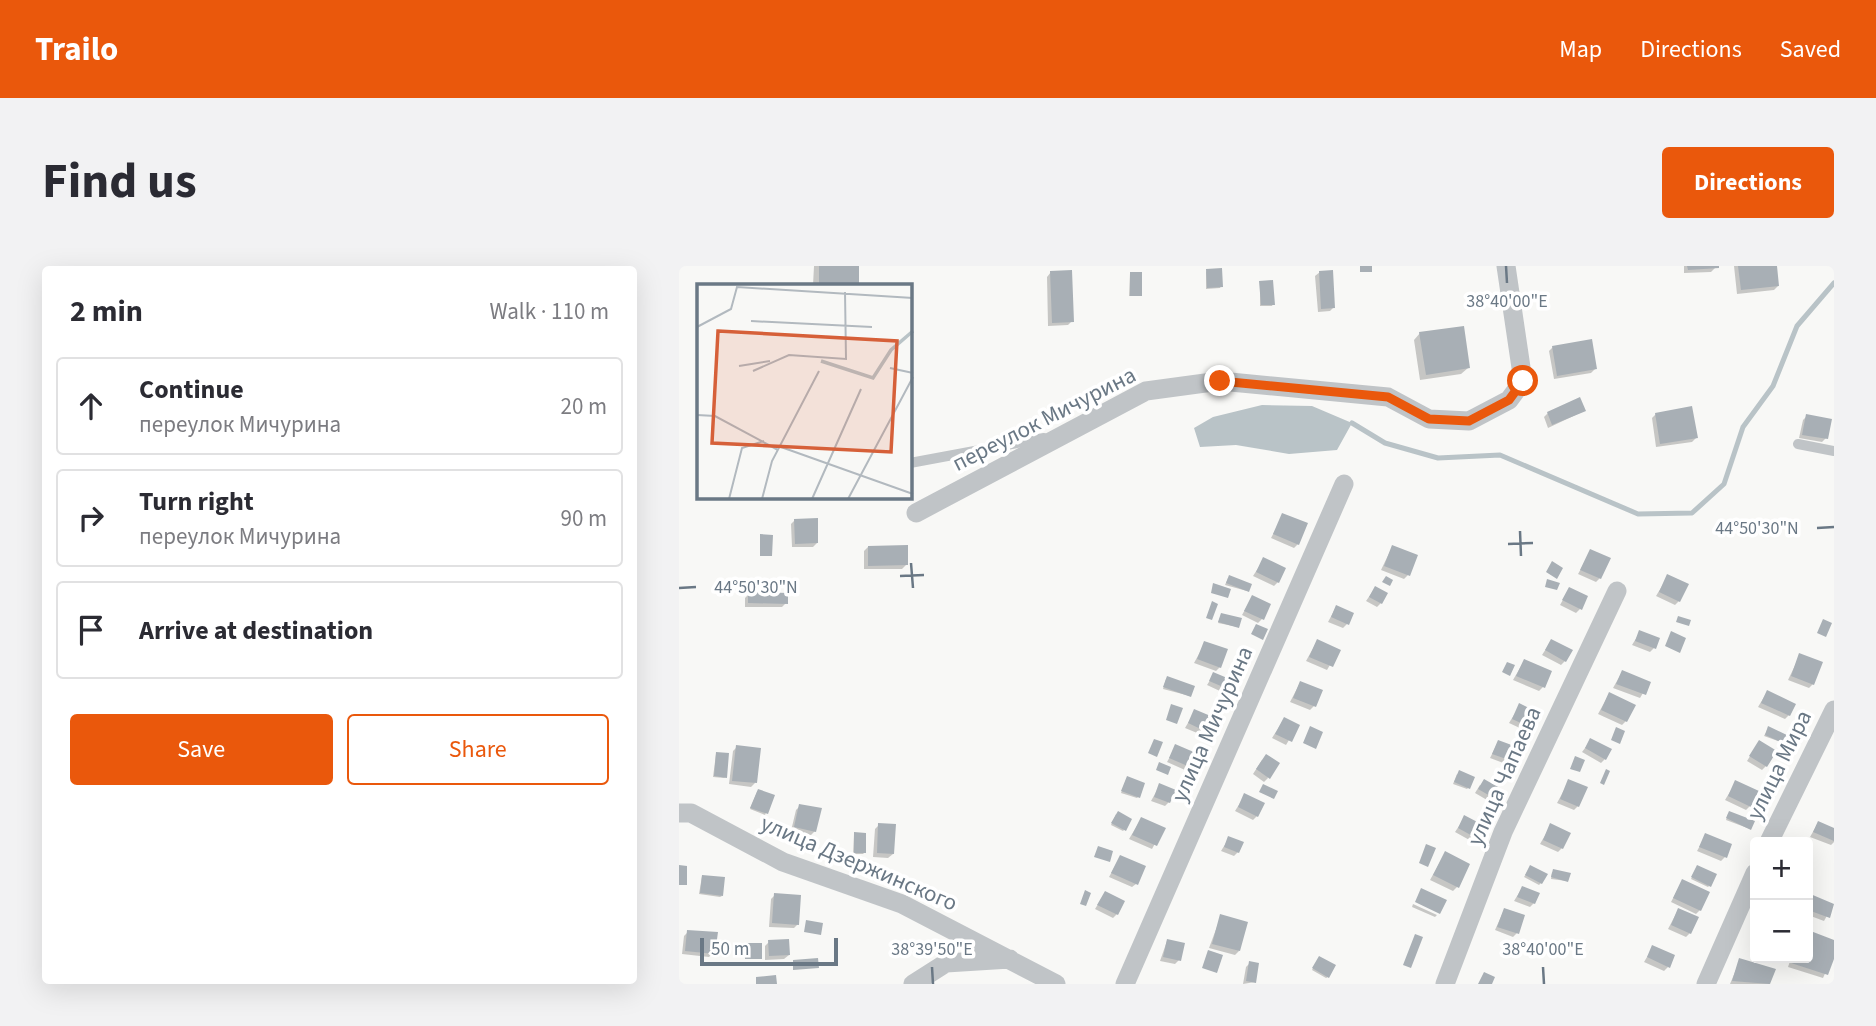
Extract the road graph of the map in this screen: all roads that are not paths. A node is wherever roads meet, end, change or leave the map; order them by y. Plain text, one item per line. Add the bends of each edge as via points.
1 (1506, 266) edge
2 (1064, 435) junction
3 (1798, 444) dead end
4 (1834, 451) edge
5 (912, 463) edge
6 (1344, 484) dead end
7 (916, 513) dead end
8 (1617, 591) dead end
9 (1834, 710) edge
10 (679, 813) edge
11 (1771, 837) edge
12 (1750, 884) edge
13 (1011, 959) junction
14 (913, 984) edge
15 (1056, 984) edge
16 (1125, 984) edge
17 (1445, 984) edge
18 (1706, 984) edge

1 - 2 street, переулок Мичурина via 1523,381 1509,400 1469,421 1429,419 1388,397 1220,381 1146,391
2 - 5 lane
2 - 7 street, переулок Мичурина
3 - 4 lane
6 - 16 street, улица Мичурина
8 - 17 street, улица Чапаева via 1503,832
9 - 11 street, улица Мира
10 - 13 street, улица Дзержинского via 691,813 783,862 902,904
12 - 18 street
13 - 14 street via 946,962
13 - 15 street, улица Дзержинского

